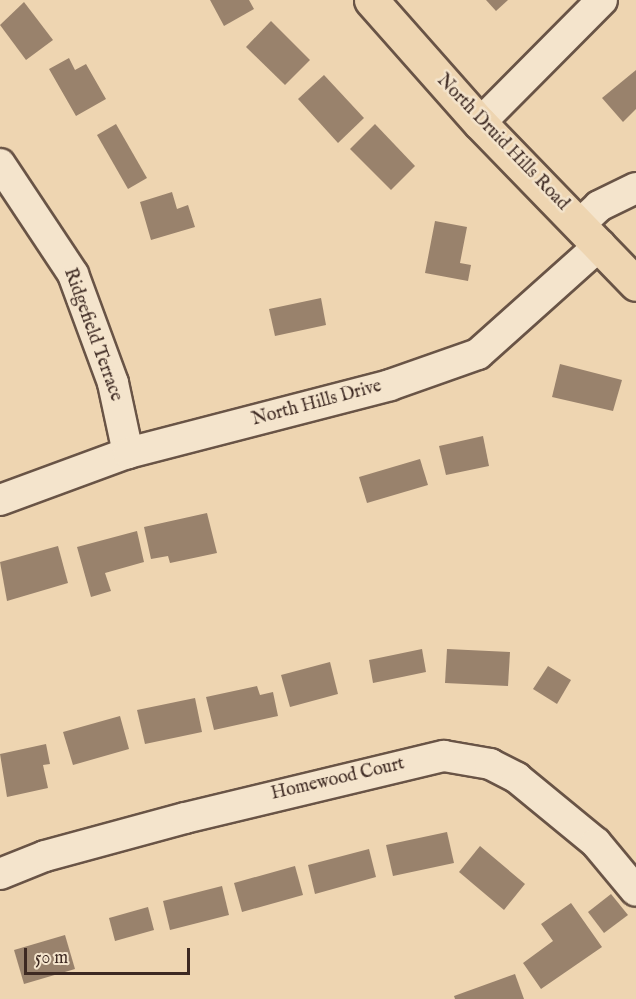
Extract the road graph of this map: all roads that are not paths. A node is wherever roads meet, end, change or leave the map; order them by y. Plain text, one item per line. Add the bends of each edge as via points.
1 (371, 0) edge
2 (602, 0) edge
3 (480, 123) junction
4 (0, 164) edge
5 (636, 188) edge
6 (590, 234) junction
7 (636, 284) edge
8 (128, 453) junction
9 (0, 501) edge
10 (0, 874) edge
11 (636, 891) edge

1 - 3 main road, North Druid Hills Road
2 - 3 street
3 - 6 main road, North Druid Hills Road
4 - 8 street, Ridgefield Terrace via 73,274 113,383
5 - 6 street, North Hills Drive via 599,206
6 - 7 main road, North Druid Hills Road
6 - 8 street, North Hills Drive via 478,354 390,385
8 - 9 street, North Hills Drive
10 - 11 street, Homewood Court via 45,856 185,818 444,756 490,764 517,778 596,843

